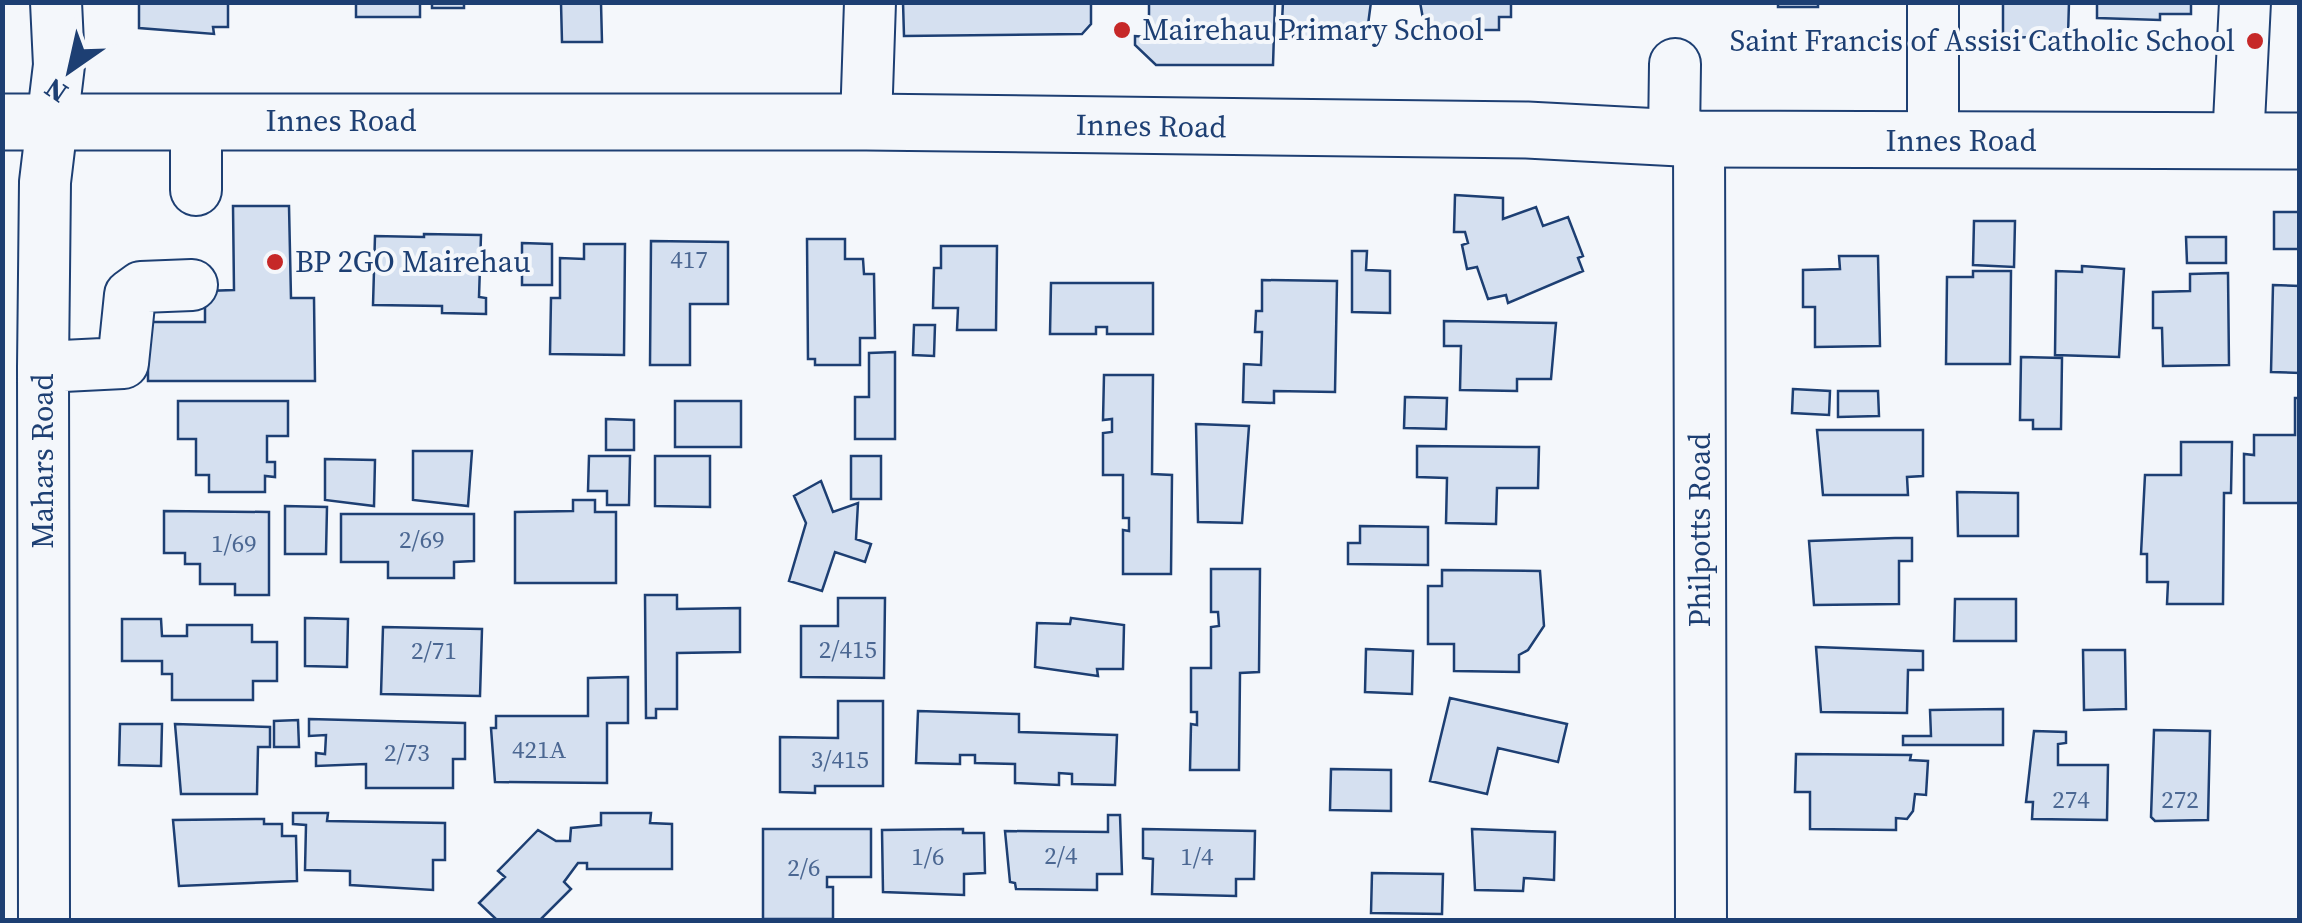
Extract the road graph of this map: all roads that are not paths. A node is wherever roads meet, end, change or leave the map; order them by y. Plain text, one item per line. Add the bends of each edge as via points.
1 (56, 2) edge
2 (870, 2) edge
3 (1933, 2) edge
4 (2245, 2) edge
5 (1674, 64) dead end
6 (196, 121) junction
7 (27, 122) edge
8 (866, 122) junction
9 (1686, 138) junction
10 (2300, 141) edge
11 (1932, 142) junction
12 (2238, 142) junction
13 (196, 190) dead end
14 (192, 285) dead end
15 (42, 366) junction
16 (24, 840) edge
17 (44, 920) edge
18 (1701, 920) edge

1 - 7 street, Mahars Road via 59,64
2 - 8 street
3 - 11 street
4 - 12 street
5 - 9 street, Philpotts Road
6 - 7 main road, Innes Road
6 - 8 main road, Innes Road
6 - 13 street
7 - 15 street, Mahars Road via 45,182
8 - 9 main road, Innes Road
9 - 11 main road, Innes Road
9 - 18 street, Philpotts Road
10 - 12 main road, Innes Road
11 - 12 main road, Innes Road
14 - 15 street via 141,287 130,296 123,364
15 - 16 street, Mahars Road
16 - 17 street, Mahars Road

